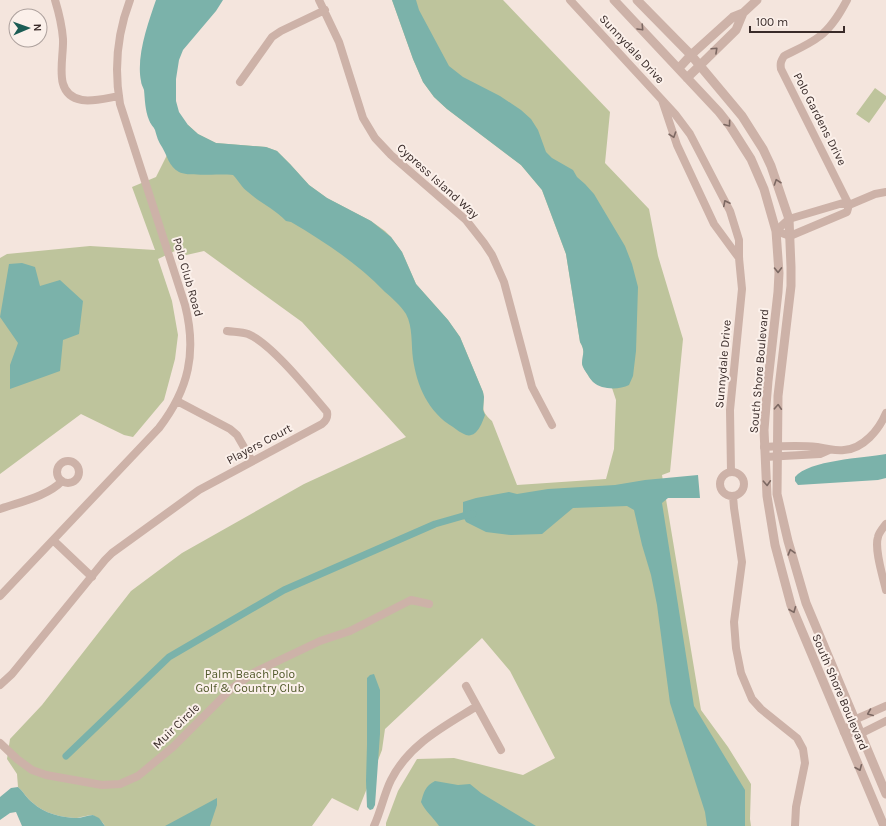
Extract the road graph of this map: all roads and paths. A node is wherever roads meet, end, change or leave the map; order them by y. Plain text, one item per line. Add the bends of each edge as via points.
1 (55, 0) edge
2 (130, 0) edge
3 (320, 0) edge
4 (570, 0) edge
5 (614, 0) edge
6 (638, 0) edge
7 (757, 0) edge
8 (847, 0) edge
9 (325, 10) junction
10 (744, 13) junction
11 (691, 55) junction
12 (700, 65) junction
13 (678, 68) junction
14 (687, 78) junction
15 (240, 82) dead end
16 (119, 96) junction
17 (661, 98) junction
18 (886, 192) edge
19 (849, 205) junction
20 (789, 219) junction
21 (776, 231) junction
22 (790, 236) junction
23 (739, 258) junction
24 (227, 331) dead end
25 (177, 401) junction
26 (886, 413) edge
27 (552, 425) dead end
28 (778, 446) junction
29 (764, 447) junction
30 (829, 450) junction
31 (778, 456) junction
32 (765, 457) junction
33 (252, 461) junction
34 (731, 472) junction
35 (62, 481) dead end
36 (733, 496) junction
37 (0, 509) edge
38 (886, 524) edge
39 (53, 540) junction
40 (92, 576) junction
41 (886, 590) edge
42 (0, 596) edge
43 (429, 604) dead end
44 (0, 685) edge
45 (466, 686) dead end
46 (477, 706) junction
47 (886, 706) edge
48 (854, 720) junction
49 (886, 721) edge
50 (844, 732) junction
51 (860, 734) junction
52 (0, 743) edge
53 (501, 750) dead end
54 (886, 794) edge
55 (374, 826) edge
56 (795, 826) edge
57 (884, 826) edge

1 - 16 street via 62,30 61,78 66,90 76,99 85,101
2 - 16 street, Polo Club Road via 117,53
3 - 9 street, Cypress Island Way
4 - 17 street, Sunnydale Drive
5 -> 13 street, South Shore Boulevard
6 - 11 street, South Shore Boulevard
7 - 10 street
8 - 19 street, Polo Gardens Drive via 820,36 784,56 780,64
9 - 15 street via 272,38
9 - 27 street, Cypress Island Way via 339,42 363,118 375,138 466,220 492,255 504,282 532,387
10 - 11 street via 732,17
12 -> 10 street via 736,30
11 - 12 street, South Shore Boulevard
11 - 13 street
12 - 14 street
20 -> 12 street, South Shore Boulevard via 771,166 756,138 742,116
13 - 14 street, South Shore Boulevard
14 -> 21 street, South Shore Boulevard via 719,112 751,159
16 - 25 street, Polo Club Road via 189,320 189,366
17 -> 23 street, Sunnydale Drive via 677,145 714,224
23 -> 17 street, Sunnydale Drive via 739,240 730,210 690,134
18 - 19 street
19 - 20 street via 843,203
19 - 22 street via 848,212
20 - 21 street
20 - 22 street, South Shore Boulevard
21 - 22 street
21 -> 29 street, South Shore Boulevard via 778,292 766,394
28 -> 22 street, South Shore Boulevard via 778,396 790,286
23 - 34 street, Sunnydale Drive via 742,289 730,410
24 - 33 street, Players Court via 248,334 266,347 328,416 322,424
25 - 33 street via 230,429
25 - 39 street, Polo Club Road via 159,428
26 - 30 street via 882,424 859,445 846,450
28 - 29 street
28 - 30 street via 817,447
28 - 31 street, South Shore Boulevard
29 - 32 street, South Shore Boulevard
30 - 31 street via 820,454
31 - 32 street
48 -> 31 street, South Shore Boulevard via 806,603 788,541 777,494
32 -> 50 street, South Shore Boulevard via 770,520 789,598
33 - 40 street, Players Court via 199,490 112,553
34 - 36 street via 724,475 720,485 723,492
34 - 36 street via 738,473 744,483 740,493
35 - 37 street via 47,492
36 - 56 street via 742,562 734,622 736,648 741,674 752,699 797,738 803,749 805,763
38 - 41 street via 877,537 877,543
39 - 40 street
39 - 42 street, Polo Club Road
40 - 44 street, Players Court via 12,674
43 - 52 street, Muir Circle via 411,600 255,672 232,688 156,762 135,778 124,782 102,785 41,774 24,765
45 - 46 street
46 - 53 street
46 - 55 street via 428,738 407,756 392,779
47 -> 48 street
48 - 50 street
48 - 51 street, South Shore Boulevard
49 - 51 street
50 - 51 street
50 -> 57 street, South Shore Boulevard
51 - 54 street, South Shore Boulevard

